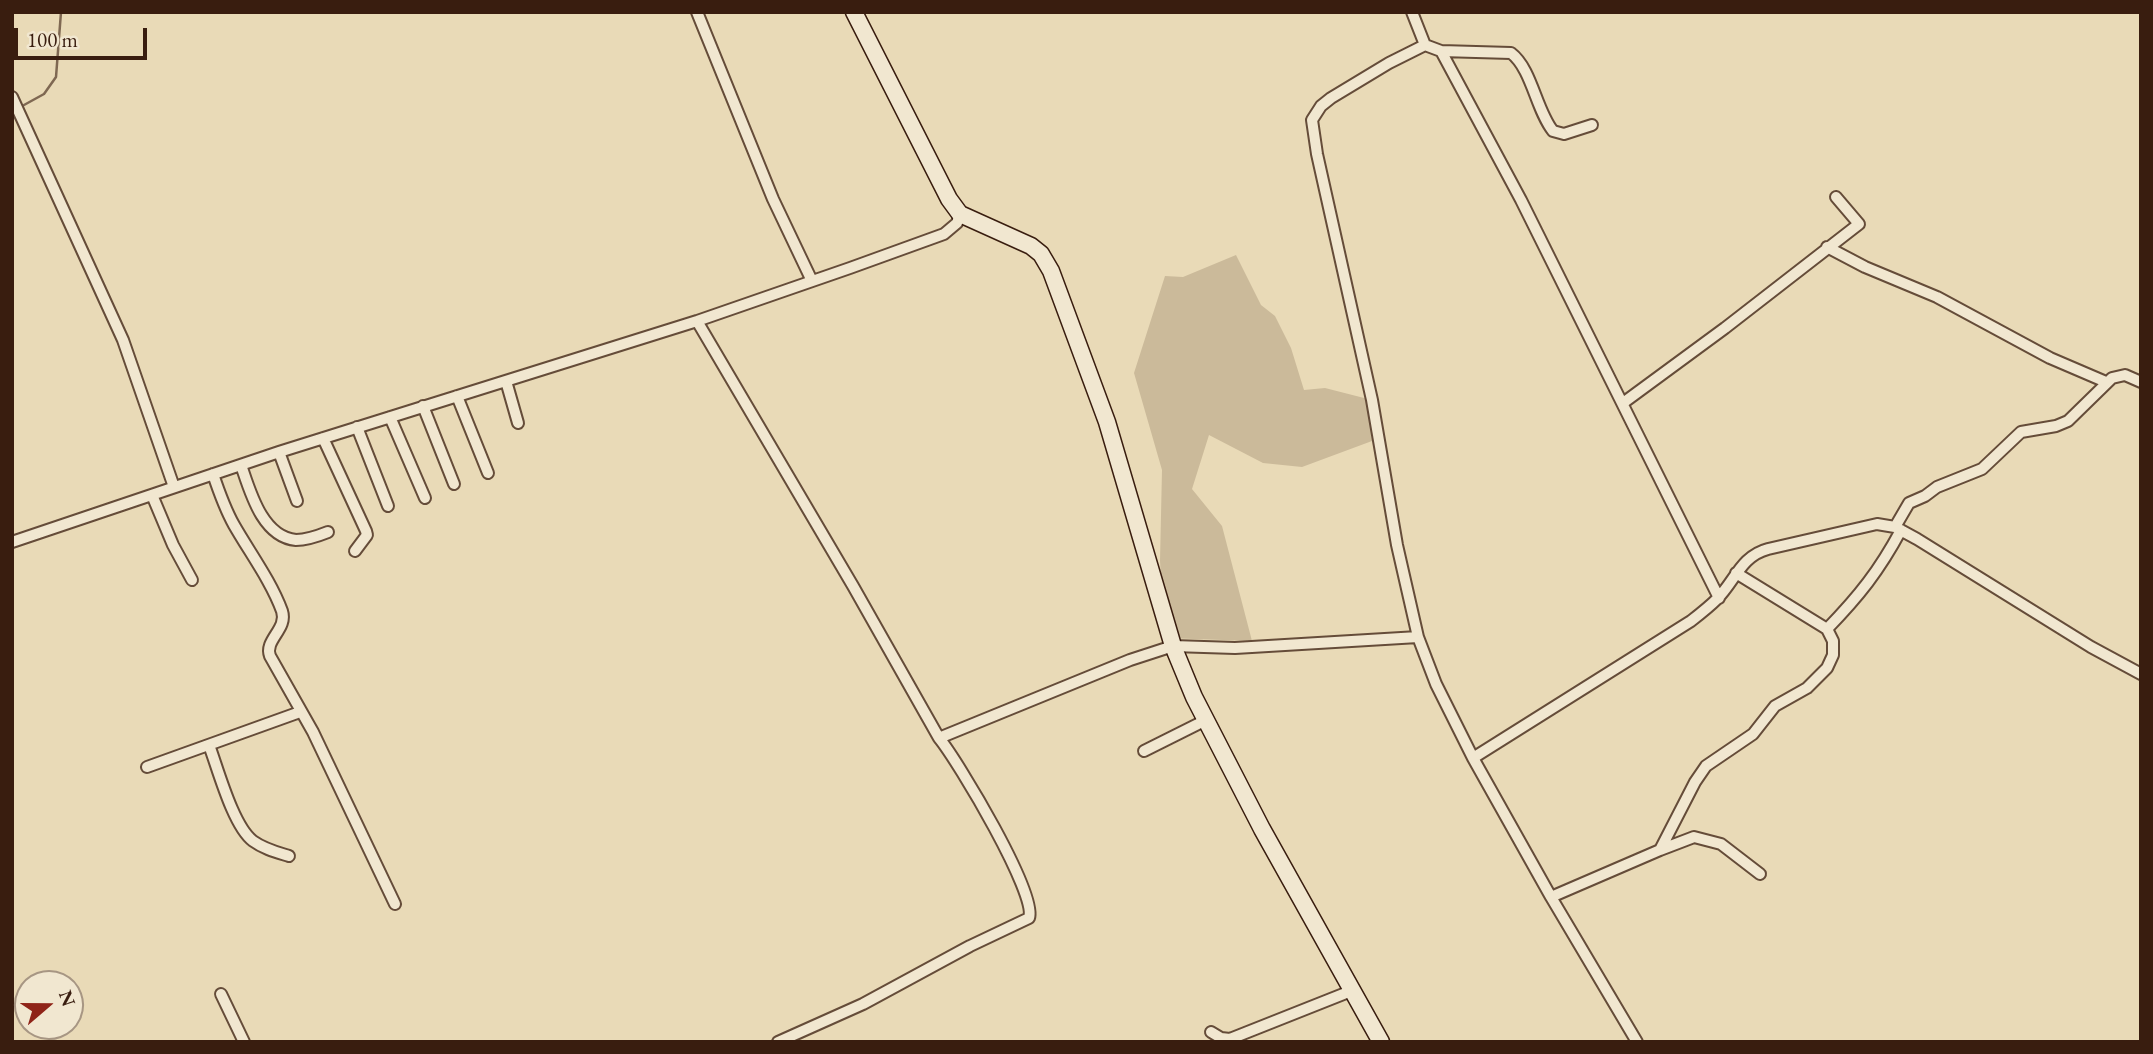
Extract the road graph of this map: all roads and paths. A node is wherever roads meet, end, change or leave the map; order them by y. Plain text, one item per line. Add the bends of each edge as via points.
1 (697, 12) edge
2 (854, 12) edge
3 (1412, 12) edge
4 (1425, 45) junction
5 (1441, 51) junction
6 (12, 97) edge
7 (1592, 125) dead end
8 (1836, 197) dead end
9 (960, 214) junction
10 (1827, 247) junction
11 (812, 281) junction
12 (697, 321) junction
13 (506, 381) junction
14 (2106, 382) junction
15 (2141, 382) edge
16 (457, 396) junction
17 (1623, 403) junction
18 (423, 406) junction
19 (390, 417) junction
20 (518, 423) dead end
21 (357, 427) junction
22 (323, 438) junction
23 (279, 452) junction
24 (241, 465) junction
25 (488, 473) dead end
26 (213, 474) junction
27 (454, 484) dead end
28 (174, 487) junction
29 (152, 495) junction
30 (425, 498) dead end
31 (297, 501) dead end
32 (388, 506) dead end
33 (1898, 528) junction
34 (328, 532) dead end
35 (12, 542) edge
36 (355, 551) dead end
37 (1736, 573) junction
38 (192, 580) dead end
39 (1719, 598) junction
40 (1827, 629) junction
41 (1418, 637) junction
42 (1173, 646) junction
43 (2141, 674) edge
44 (300, 712) junction
45 (1206, 720) junction
46 (939, 738) junction
47 (209, 745) junction
48 (1144, 751) dead end
49 (1473, 758) junction
50 (148, 767) dead end
51 (1660, 849) junction
52 (289, 856) dead end
53 (1760, 874) dead end
54 (1551, 897) junction
55 (395, 904) dead end
56 (1351, 990) junction
57 (221, 995) dead end
58 (1211, 1032) dead end
59 (244, 1042) edge
60 (778, 1042) edge
61 (1381, 1042) edge
62 (1637, 1042) edge

1 - 11 street via 773,199
2 - 9 street via 936,178
3 - 4 street
4 - 5 street
4 - 41 street via 1331,99 1312,120
5 - 7 street via 1511,54 1519,61 1553,131 1563,134
5 - 17 street
6 - 28 street via 123,340
8 - 10 street via 1859,224
9 - 11 street via 944,234
9 - 42 street via 1031,246 1051,271 1107,422
10 - 14 street
10 - 17 street
11 - 12 street
12 - 13 street
12 - 46 street
13 - 16 street
13 - 20 street
14 - 15 street via 2125,375
14 - 33 street via 2068,421 2021,432 1982,469 1909,503
16 - 18 street
16 - 25 street
17 - 39 street
18 - 19 street
18 - 27 street
19 - 21 street
19 - 30 street
21 - 22 street
21 - 32 street
22 - 23 street
22 - 36 street via 366,531
23 - 24 street
23 - 31 street
24 - 26 street
24 - 34 street via 257,505 278,534 297,540
26 - 28 street
26 - 44 street via 234,524 282,612 268,650
28 - 29 street
29 - 35 street
29 - 38 street
33 - 37 street via 1877,524 1760,551
33 - 40 street via 1882,566
33 - 43 street
37 - 39 street
37 - 40 street
39 - 49 street via 1691,621
40 - 51 street via 1833,655 1827,668 1807,688 1775,706 1753,734 1706,766
41 - 42 street via 1235,649
41 - 49 street
42 - 45 street
42 - 46 street
44 - 47 street
44 - 55 street
45 - 48 street
45 - 56 street
46 - 60 street via 978,798 1013,866 1031,909 1029,918 863,1004
47 - 50 street
47 - 52 street via 233,810 250,839
49 - 54 street
51 - 53 street via 1694,837 1713,841
51 - 54 street
54 - 62 street
56 - 58 street via 1230,1039
56 - 61 street
57 - 59 street

